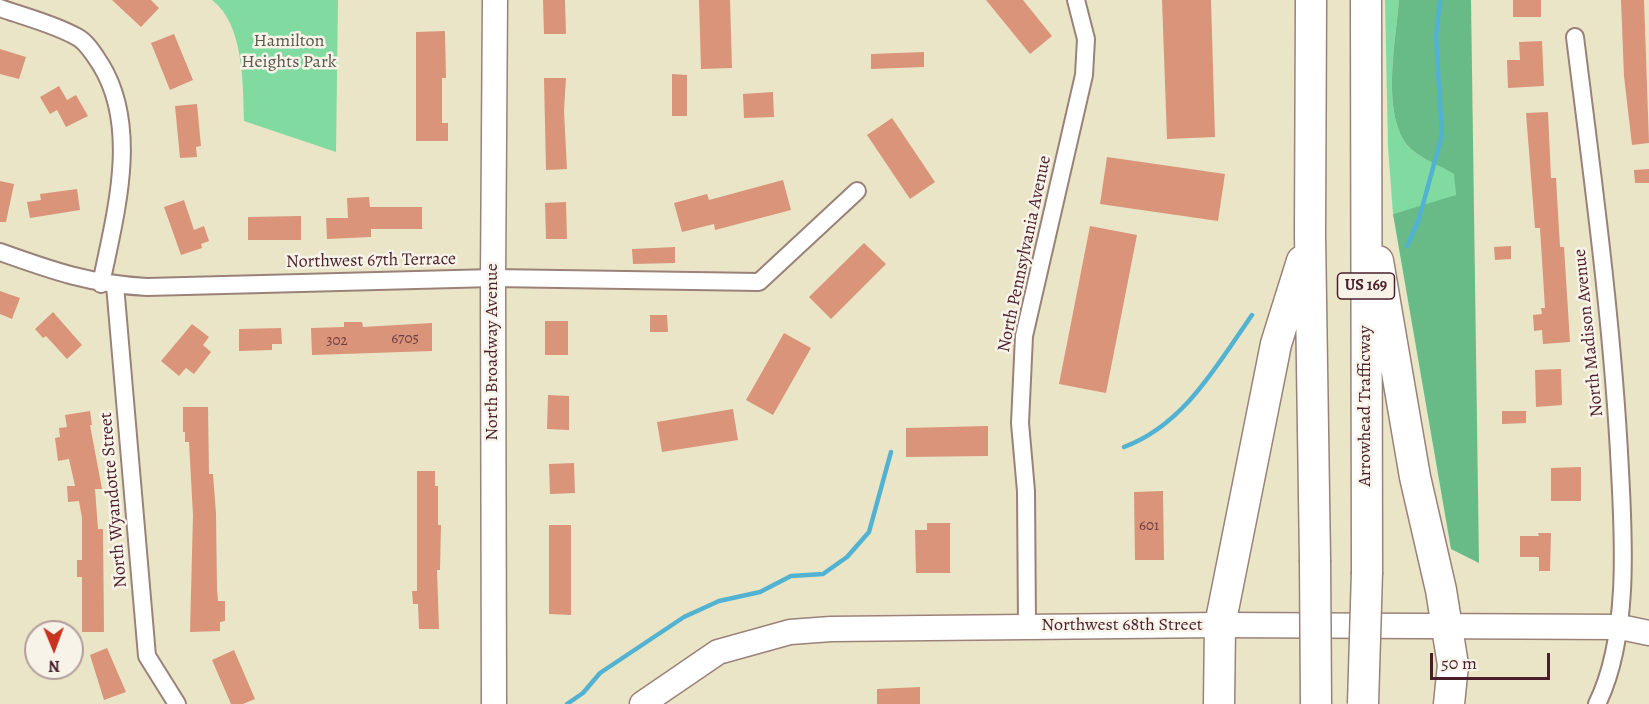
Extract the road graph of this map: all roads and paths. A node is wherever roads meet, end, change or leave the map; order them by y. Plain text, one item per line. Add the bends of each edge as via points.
1 (495, 0) edge
2 (1076, 0) edge
3 (1311, 0) edge
4 (1366, 0) edge
5 (0, 8) edge
6 (1575, 37) dead end
7 (857, 191) dead end
8 (1366, 200) junction
9 (1310, 235) junction
10 (0, 252) edge
11 (492, 278) junction
12 (108, 284) junction
13 (1649, 615) edge
14 (1220, 625) junction
15 (1027, 626) junction
16 (1620, 627) junction
17 (1448, 628) junction
18 (1649, 633) edge
19 (177, 704) edge
20 (495, 704) edge
21 (642, 704) edge
22 (1219, 704) edge
23 (1316, 704) edge
24 (1363, 704) edge
25 (1449, 704) edge
26 (1597, 704) edge

1 - 11 main road, North Broadway Avenue
2 - 15 street, North Pennsylvania Avenue via 1086,39 1084,75 1024,336 1020,423 1026,491
3 - 9 highway, US 169
4 - 8 highway, Arrowhead Trafficway / US 169
5 - 12 street, North Wyandotte Street via 79,38 95,55 116,98 119,185
6 - 16 street, North Madison Avenue via 1611,331 1622,532
7 - 11 street, Northwest 67th Terrace via 759,282
8 - 17 highway via 1389,314 1414,477
8 - 24 highway, Arrowhead Trafficway / US 169, bridge
9 - 14 highway via 1276,344
9 - 23 highway, US 169, bridge
10 - 12 street, Northwest 67th Terrace via 68,277
11 - 12 street, Northwest 67th Terrace via 147,287
11 - 20 main road, North Broadway Avenue
12 - 19 street, North Wyandotte Street via 147,656
13 - 16 main road, Northwest 68th Street
14 - 15 main road, Northwest 68th Street
14 - 17 main road, Northwest 68th Street
14 - 22 highway
15 - 21 main road, Northwest 68th Street via 790,632 718,652
16 - 17 main road, Northwest 68th Street
16 - 18 main road, Northwest 68th Street
16 - 26 street, North Madison Avenue via 1611,668
17 - 25 highway via 1454,665

